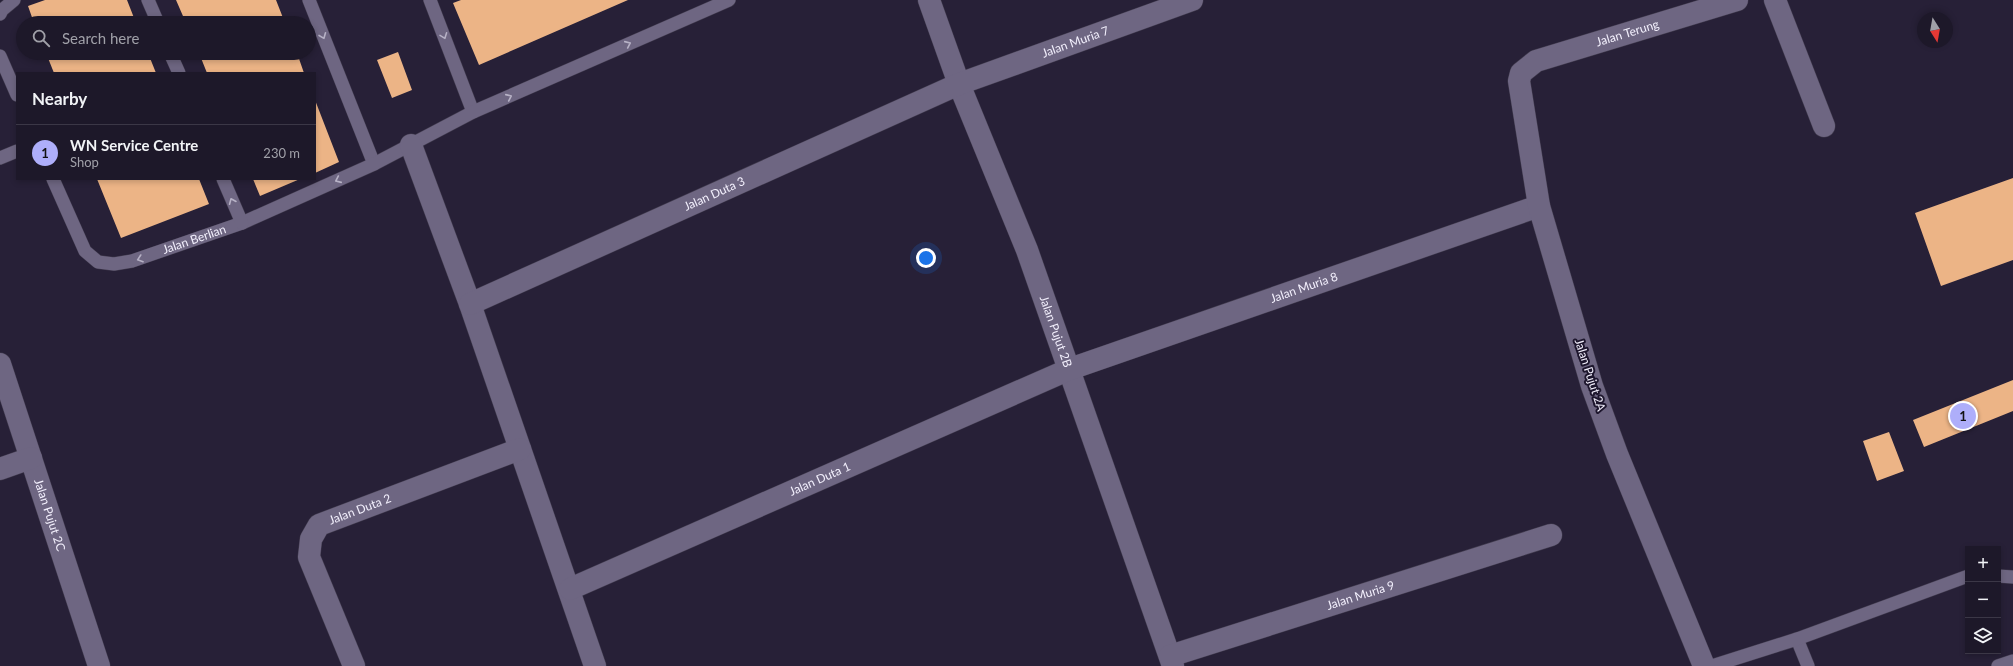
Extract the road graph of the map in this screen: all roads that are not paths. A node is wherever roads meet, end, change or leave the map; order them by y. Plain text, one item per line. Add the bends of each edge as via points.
1 (14, 0) edge
2 (148, 0) edge
3 (309, 0) edge
4 (430, 0) edge
5 (729, 0) edge
6 (929, 0) edge
7 (1192, 0) edge
8 (1737, 0) edge
9 (1775, 0) edge
10 (0, 14) edge
11 (155, 16) edge
12 (315, 16) edge
13 (316, 18) edge
14 (0, 56) edge
15 (173, 60) edge
16 (179, 72) edge
17 (1521, 73) joint
18 (959, 84) junction
19 (16, 93) edge
20 (473, 112) junction
21 (1824, 126) dead end
22 (412, 145) junction
23 (16, 151) edge
24 (0, 158) edge
25 (374, 164) junction
26 (54, 180) edge
27 (223, 180) edge
28 (1539, 206) junction
29 (242, 223) junction
30 (470, 304) junction
31 (0, 364) edge
32 (1070, 369) junction
33 (520, 449) junction
34 (31, 458) junction
35 (0, 469) edge
36 (1551, 535) dead end
37 (2001, 576) edge
38 (1965, 577) edge
39 (2013, 577) edge
40 (570, 589) junction
41 (1797, 639) junction
42 (1172, 661) edge
43 (2013, 661) edge
44 (99, 666) edge
45 (354, 666) edge
46 (595, 666) edge
47 (1704, 666) edge
48 (1712, 666) edge
49 (1808, 666) edge
50 (1998, 666) edge

1 - 10 lane
2 - 11 lane
3 -> 12 lane
4 -> 20 lane
20 -> 5 lane, Jalan Berlian
6 - 18 street, Jalan Pujut 2B
7 - 18 street, Jalan Muria 7
8 - 17 street, Jalan Terung via 1536,61
9 - 21 street
13 -> 25 lane
14 - 19 lane
15 - 16 lane
17 - 28 street, Jalan Pujut 2A via 1519,89
18 - 30 street, Jalan Duta 3
18 - 32 street, Jalan Pujut 2B via 1027,250
20 - 22 lane, Jalan Berlian
22 - 25 lane, Jalan Berlian
22 - 30 street
23 - 24 lane
25 -> 29 lane, Jalan Berlian
29 -> 26 lane, Jalan Berlian via 132,261 114,264 98,262 84,251
29 -> 27 lane
28 - 32 street, Jalan Muria 8
28 - 47 street, Jalan Pujut 2A via 1592,386 1617,454
30 - 33 street
31 - 34 street, Jalan Pujut 2C
32 - 40 street, Jalan Duta 1
32 - 42 street, Jalan Pujut 2B
33 - 40 street
33 - 45 street, Jalan Duta 2 via 319,525 311,539 308,557
34 - 35 street
34 - 44 street, Jalan Pujut 2C
36 - 42 street, Jalan Muria 9
37 - 39 lane
38 - 41 lane
40 - 46 street
41 - 48 lane
41 - 49 lane
43 - 50 lane

